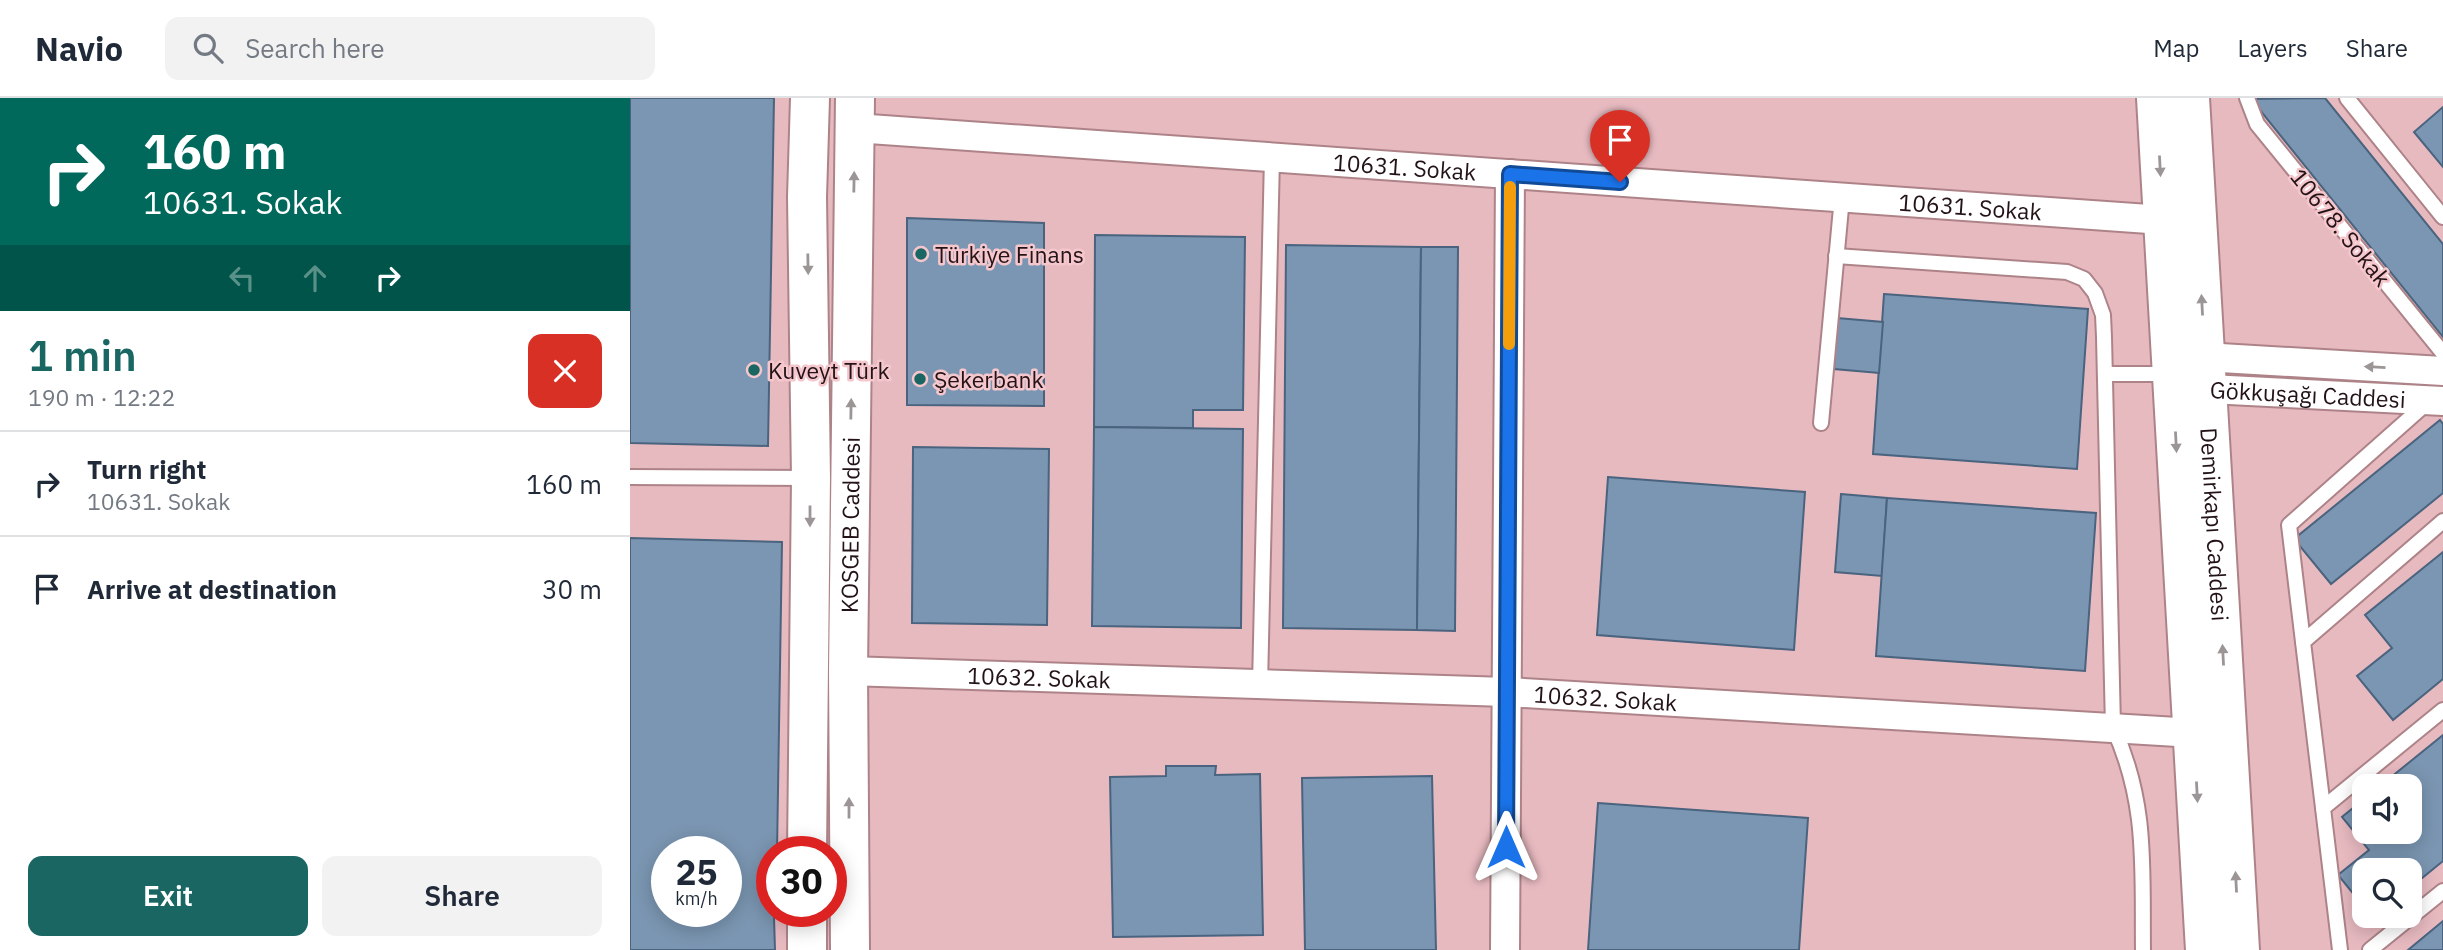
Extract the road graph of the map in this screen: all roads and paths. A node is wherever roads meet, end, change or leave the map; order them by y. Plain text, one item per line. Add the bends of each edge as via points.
1 (810, 98) edge
2 (2156, 98) edge
3 (2190, 98) edge
4 (2247, 98) edge
5 (2347, 98) edge
6 (855, 113) edge
7 (1272, 157) junction
8 (1510, 174) junction
9 (1842, 197) junction
10 (2443, 217) edge
11 (2163, 220) junction
12 (1836, 256) junction
13 (2443, 353) edge
14 (2443, 370) edge
15 (2186, 373) junction
16 (2105, 374) junction
17 (2437, 400) edge
18 (1821, 422) dead end
19 (630, 477) edge
20 (811, 478) junction
21 (2443, 521) edge
22 (2303, 642) junction
23 (848, 671) junction
24 (1260, 685) junction
25 (1507, 692) junction
26 (2443, 710) edge
27 (2113, 727) junction
28 (2194, 733) junction
29 (2323, 808) junction
30 (807, 836) edge
31 (2443, 891) edge
32 (807, 927) edge
33 (807, 950) edge
34 (850, 950) edge
35 (1505, 950) edge
36 (2143, 950) edge
37 (2205, 950) edge
38 (2240, 950) edge
39 (2340, 950) edge
40 (2370, 950) edge

1 -> 20 street, KOSGEB Caddesi
2 -> 11 street, Demirkapı Caddesi
15 -> 3 street, Demirkapı Caddesi
4 - 13 lane, 10678. Sokak via 2257,124
5 - 10 lane
6 - 7 street, 10631. Sokak
23 -> 6 street, KOSGEB Caddesi
7 - 8 street, 10631. Sokak
7 - 24 lane
8 - 9 street, 10631. Sokak
8 - 25 street
9 - 11 street, 10631. Sokak
9 - 12 lane
11 - 15 street, Demirkapı Caddesi
12 - 16 lane via 2067,272 2084,279 2103,315
12 - 18 lane
14 -> 15 street
15 - 16 lane
15 - 17 street, Gökkuşağı Caddesi
15 -> 28 street, Demirkapı Caddesi
38 -> 15 street, Demirkapı Caddesi
16 - 27 lane
17 - 22 lane via 2289,525
19 - 20 lane
20 -> 30 street, KOSGEB Caddesi
21 - 22 lane
22 - 29 lane
23 - 24 street, 10632. Sokak
34 -> 23 street, KOSGEB Caddesi
24 - 25 street, 10632. Sokak
25 - 27 street, 10632. Sokak
25 - 35 street
26 - 29 lane
27 - 28 street, 10632. Sokak
27 - 36 lane via 2137,790
28 -> 37 street, Demirkapı Caddesi
29 - 39 lane
31 - 40 lane
32 - 33 street

